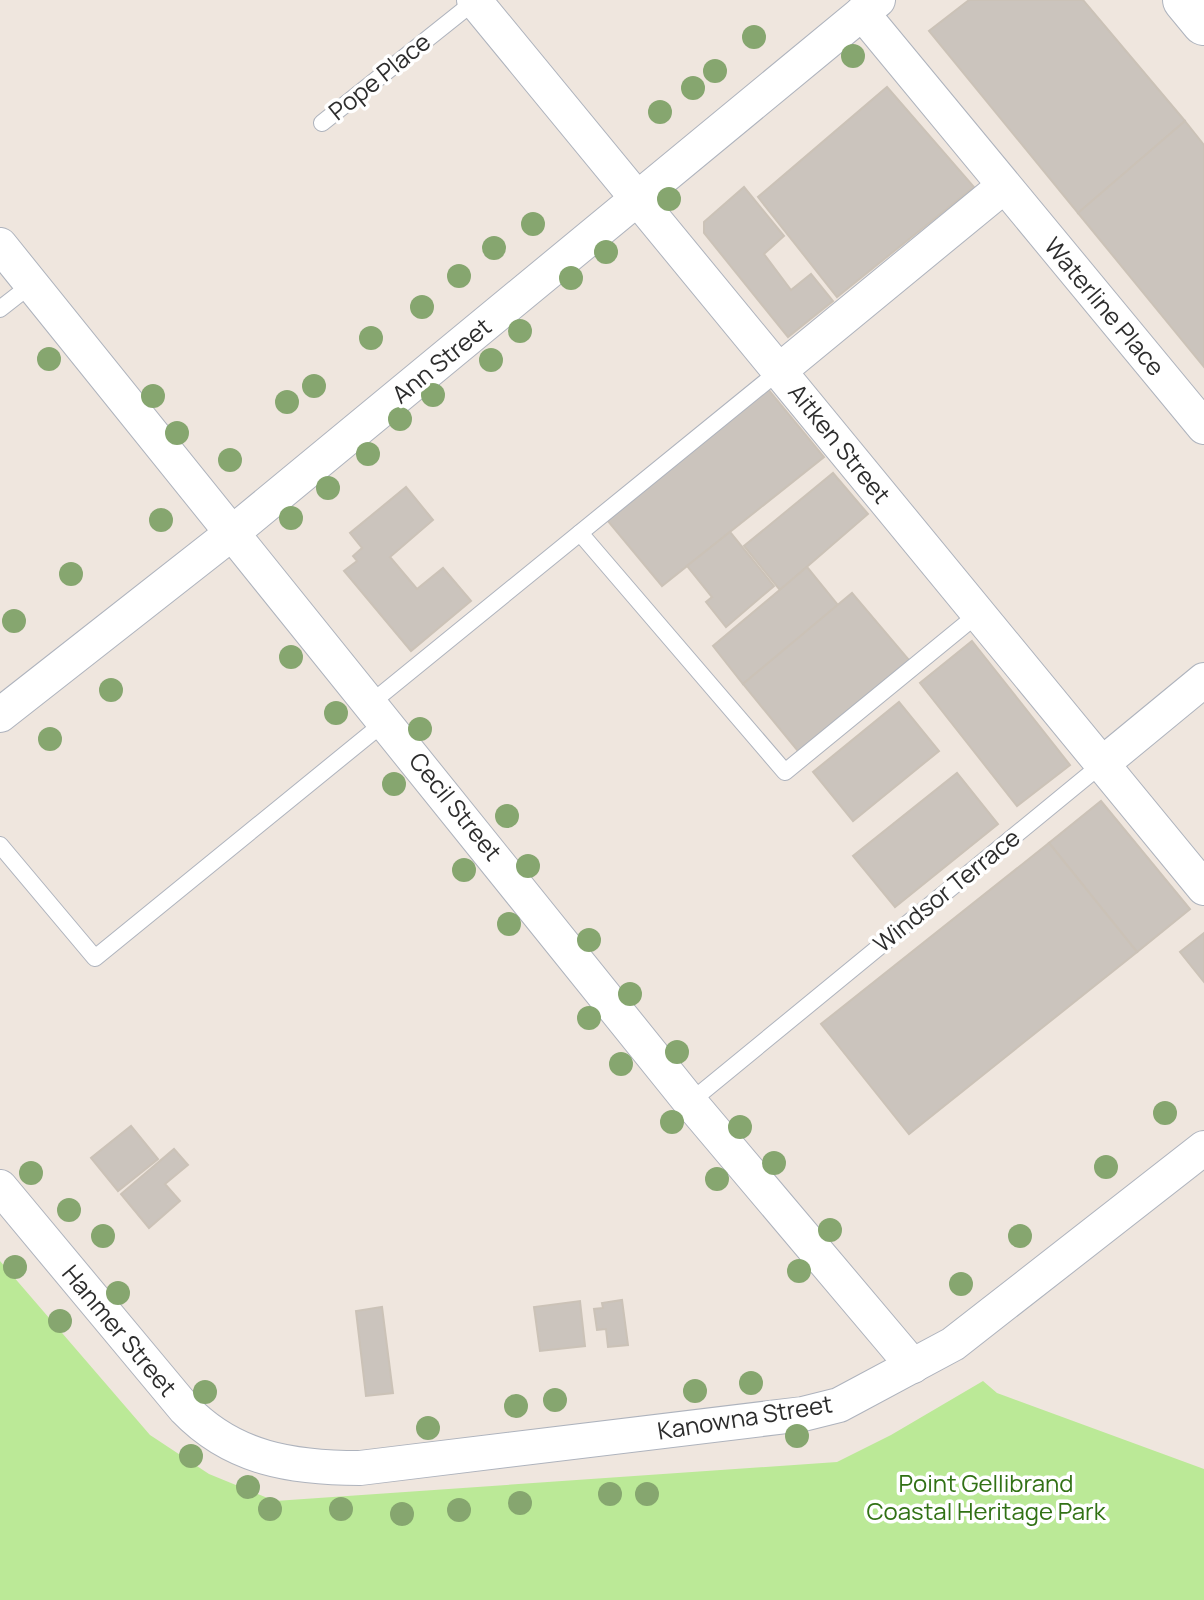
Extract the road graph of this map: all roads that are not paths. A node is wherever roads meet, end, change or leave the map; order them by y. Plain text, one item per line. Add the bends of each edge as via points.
1 (475, 0) edge
2 (1185, 0) edge
3 (870, 6) edge
4 (1204, 23) edge
5 (322, 123) dead end
6 (1004, 186) junction
7 (639, 199) junction
8 (0, 245) edge
9 (32, 284) junction
10 (0, 309) edge
11 (779, 371) junction
12 (1204, 427) edge
13 (232, 533) junction
14 (580, 533) junction
15 (978, 614) junction
16 (1204, 680) edge
17 (378, 712) junction
18 (0, 715) edge
19 (1102, 764) junction
20 (0, 845) edge
21 (1204, 888) edge
22 (690, 1102) junction
23 (1204, 1148) edge
24 (0, 1187) edge
25 (913, 1366) junction
26 (255, 1456) joint

1 - 5 lane, Pope Place
1 - 7 street, Aitken Street
2 - 4 street
3 - 6 street, Waterline Place
3 - 7 street, Ann Street
6 - 11 street
6 - 12 street, Waterline Place
7 - 11 street, Aitken Street
7 - 13 street, Ann Street
8 - 9 street, Cecil Street
9 - 10 lane
9 - 13 street, Cecil Street
11 - 14 lane
11 - 15 street, Aitken Street
13 - 17 street, Cecil Street
13 - 18 street, Ann Street
14 - 15 lane via 785,772
14 - 17 lane
15 - 19 street, Aitken Street
16 - 19 street, Windsor Terrace
17 - 20 lane via 95,958
17 - 22 street, Cecil Street
19 - 21 street, Aitken Street
19 - 22 lane, Windsor Terrace
22 - 25 street, Cecil Street
23 - 25 street, Kanowna Street via 964,1336
24 - 26 street, Hanmer Street via 185,1409 207,1430
25 - 26 street, Kanowna Street via 839,1405 803,1414 371,1467 301,1466

